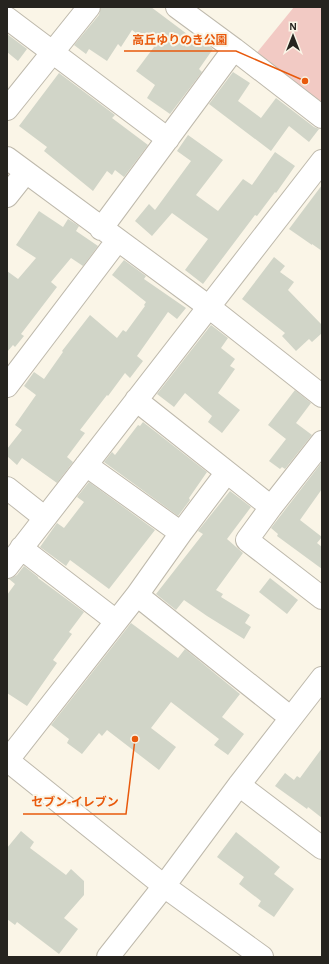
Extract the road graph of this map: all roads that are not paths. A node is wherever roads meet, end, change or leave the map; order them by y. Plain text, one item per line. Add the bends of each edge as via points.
1 (88, 7) edge
2 (177, 7) edge
3 (7, 18) edge
4 (234, 49) junction
5 (52, 52) junction
6 (7, 109) edge
7 (322, 117) edge
8 (168, 139) junction
9 (7, 158) edge
10 (322, 161) edge
11 (26, 172) junction
12 (7, 196) edge
13 (109, 235) junction
14 (209, 307) junction
15 (7, 386) edge
16 (320, 389) edge
17 (136, 400) junction
18 (322, 442) edge
19 (86, 465) junction
20 (227, 472) junction
21 (7, 488) edge
22 (271, 507) junction
23 (44, 518) junction
24 (181, 533) junction
25 (21, 548) junction
26 (7, 567) edge
27 (137, 595) junction
28 (322, 598) edge
29 (116, 621) junction
30 (322, 678) edge
31 (291, 718) junction
32 (7, 761) edge
33 (239, 785) junction
34 (322, 848) edge
35 (164, 886) junction
36 (108, 957) edge
37 (262, 957) edge

1 - 5 street
2 - 4 street
3 - 5 street
4 - 7 street
4 - 8 street
5 - 6 street
5 - 8 street
8 - 13 street
9 - 11 street
10 - 14 street
11 - 12 street
11 - 13 street
13 - 14 street
13 - 15 street
14 - 16 street
14 - 17 street
17 - 19 street
17 - 20 street
18 - 22 street
19 - 23 street
19 - 24 street
20 - 22 street
20 - 24 street
21 - 23 street
22 - 28 street via 247,540
23 - 25 street
24 - 27 street
25 - 26 street
25 - 29 street
27 - 29 street
27 - 31 street
29 - 32 street
30 - 31 street
31 - 33 street
32 - 35 street
33 - 34 street
33 - 35 street
35 - 36 street
35 - 37 street

